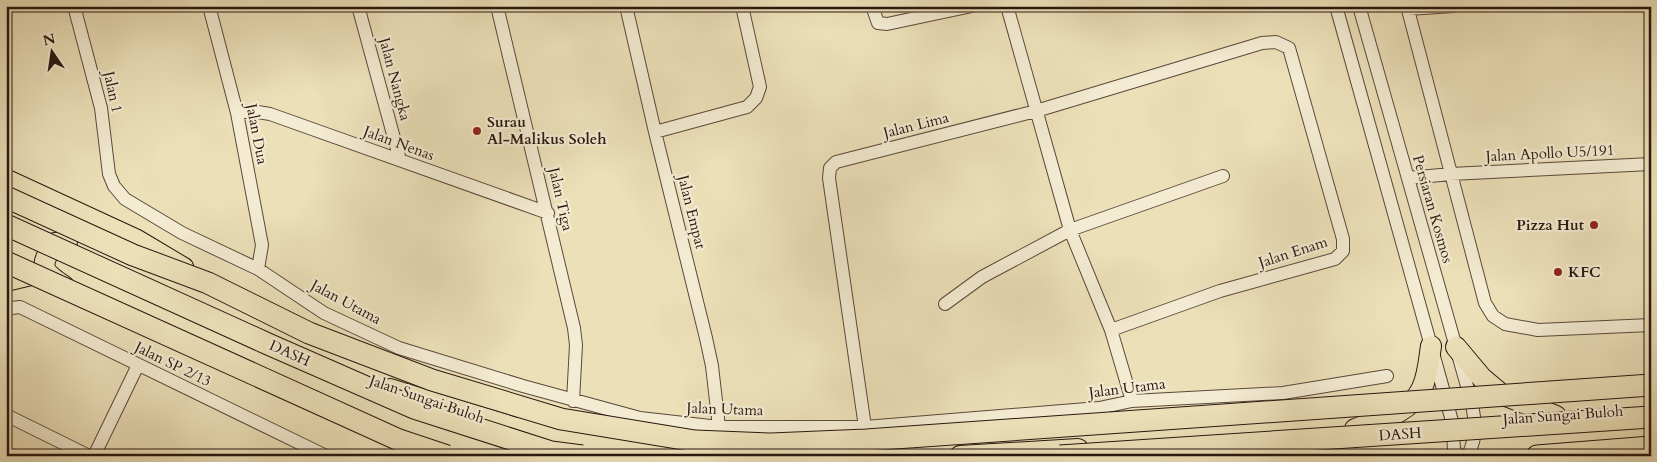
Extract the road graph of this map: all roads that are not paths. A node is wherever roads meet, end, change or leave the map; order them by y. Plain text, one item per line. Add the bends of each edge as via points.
1 (74, 6) edge
2 (210, 6) edge
3 (358, 6) edge
4 (497, 6) edge
5 (626, 6) edge
6 (742, 6) edge
7 (872, 6) edge
8 (972, 6) edge
9 (1007, 6) edge
10 (1336, 6) edge
11 (1359, 6) edge
12 (1452, 6) edge
13 (1407, 8) edge
14 (1262, 44) joint
15 (1036, 111) junction
16 (237, 113) junction
17 (655, 132) junction
18 (400, 160) junction
19 (1651, 164) edge
20 (1451, 174) junction
21 (1223, 176) dead end
22 (1408, 178) junction
23 (6, 180) edge
24 (114, 186) joint
25 (6, 196) edge
26 (548, 213) junction
27 (6, 214) edge
28 (6, 225) edge
29 (1070, 230) junction
30 (67, 242) junction
31 (6, 263) edge
32 (258, 269) junction
33 (31, 275) junction
34 (6, 281) edge
35 (208, 283) junction
36 (89, 302) junction
37 (945, 304) dead end
38 (6, 311) edge
39 (1651, 324) edge
40 (1111, 330) junction
41 (1431, 346) junction
42 (1456, 347) junction
43 (138, 365) junction
44 (1387, 376) dead end
45 (1651, 384) edge
46 (281, 387) junction
47 (573, 401) junction
48 (1132, 401) junction
49 (1651, 408) edge
50 (6, 415) edge
51 (1556, 416) junction
52 (1651, 417) edge
53 (1452, 421) junction
54 (1475, 421) junction
55 (718, 427) junction
56 (865, 427) junction
57 (1355, 429) junction
58 (1651, 447) edge
59 (1651, 451) edge
60 (320, 455) edge
61 (1651, 455) edge
62 (89, 456) edge
63 (94, 456) edge
64 (398, 456) edge
65 (447, 456) edge
66 (582, 456) edge
67 (729, 456) edge
68 (960, 456) edge
69 (1060, 456) edge
70 (1458, 456) edge
71 (1468, 456) edge
72 (1537, 456) edge
73 (1584, 456) edge
74 (1644, 456) edge

1 - 24 street, Jalan 1 via 101,108 109,174
2 - 16 street, Jalan Dua
3 - 18 street, Jalan Nangka
4 - 26 street, Jalan Tiga
5 - 17 street, Jalan Empat
6 - 17 street via 760,87 756,98 747,107
7 - 8 street via 878,23 887,24
9 - 15 street
10 - 41 street
11 - 22 street, Persiaran Kosmos
12 - 13 street
13 - 20 street
14 - 15 street, Jalan Lima
14 - 40 street, Jalan Enam via 1276,42 1289,48 1343,239 1343,251 1334,259 1220,291
15 - 29 street
15 - 56 street, Jalan Lima via 836,162 830,168
16 - 18 street, Jalan Nenas via 270,114
16 - 32 street, Jalan Dua via 262,245
17 - 55 street, Jalan Empat via 712,366
18 - 26 street, Jalan Nenas
19 - 20 street, Jalan Apollo U5/191
20 - 22 street, Jalan Apollo U5/191
20 - 39 street via 1485,303 1492,316 1505,324 1538,330
21 - 29 street
22 - 42 street, Persiaran Kosmos
23 - 35 highway, bridge via 136,240
24 - 32 street, Jalan Utama via 125,199 182,234
25 - 35 highway, bridge via 134,255
26 - 47 street, Jalan Tiga via 574,328
27 - 30 highway, Jalan Sungai Buloh
28 - 66 highway, DASH, bridge via 414,408 552,452
29 - 37 street via 982,277
29 - 40 street
30 - 36 highway via 56,244 48,253 44,265 47,274
30 - 67 highway, Jalan Sungai Buloh via 384,387 513,427 630,450
31 - 33 highway
31 - 46 highway, bridge
32 - 47 street, Jalan Utama via 324,313 399,348
33 - 34 highway
33 - 36 highway
35 - 45 highway, bridge via 309,333 432,380 562,419 696,441 772,444 866,440
36 - 65 highway via 392,438
38 - 43 street, Jalan SP 2/13 via 20,307
40 - 48 street
41 - 53 street
41 - 57 highway via 1422,388 1412,401 1398,414
42 - 51 highway via 1500,394
42 - 54 street, Persiaran Kosmos
43 - 60 street, Jalan SP 2/13
43 - 63 street
44 - 48 street, Jalan Utama via 1283,393
46 - 64 highway, bridge
46 - 65 highway, bridge via 399,440
47 - 55 street, Jalan Utama via 640,418
48 - 56 street, Jalan Utama via 1099,408
49 - 51 highway, Jalan Sungai Buloh
50 - 62 street
51 - 54 highway, Jalan Sungai Buloh
52 - 69 highway, DASH, bridge
53 - 54 highway, Jalan Sungai Buloh
53 - 57 highway, Jalan Sungai Buloh
53 - 70 street via 1454,449
54 - 71 street via 1476,438
55 - 56 street, Jalan Utama
57 - 68 highway, Jalan Sungai Buloh
58 - 72 highway
59 - 73 highway
61 - 74 highway

